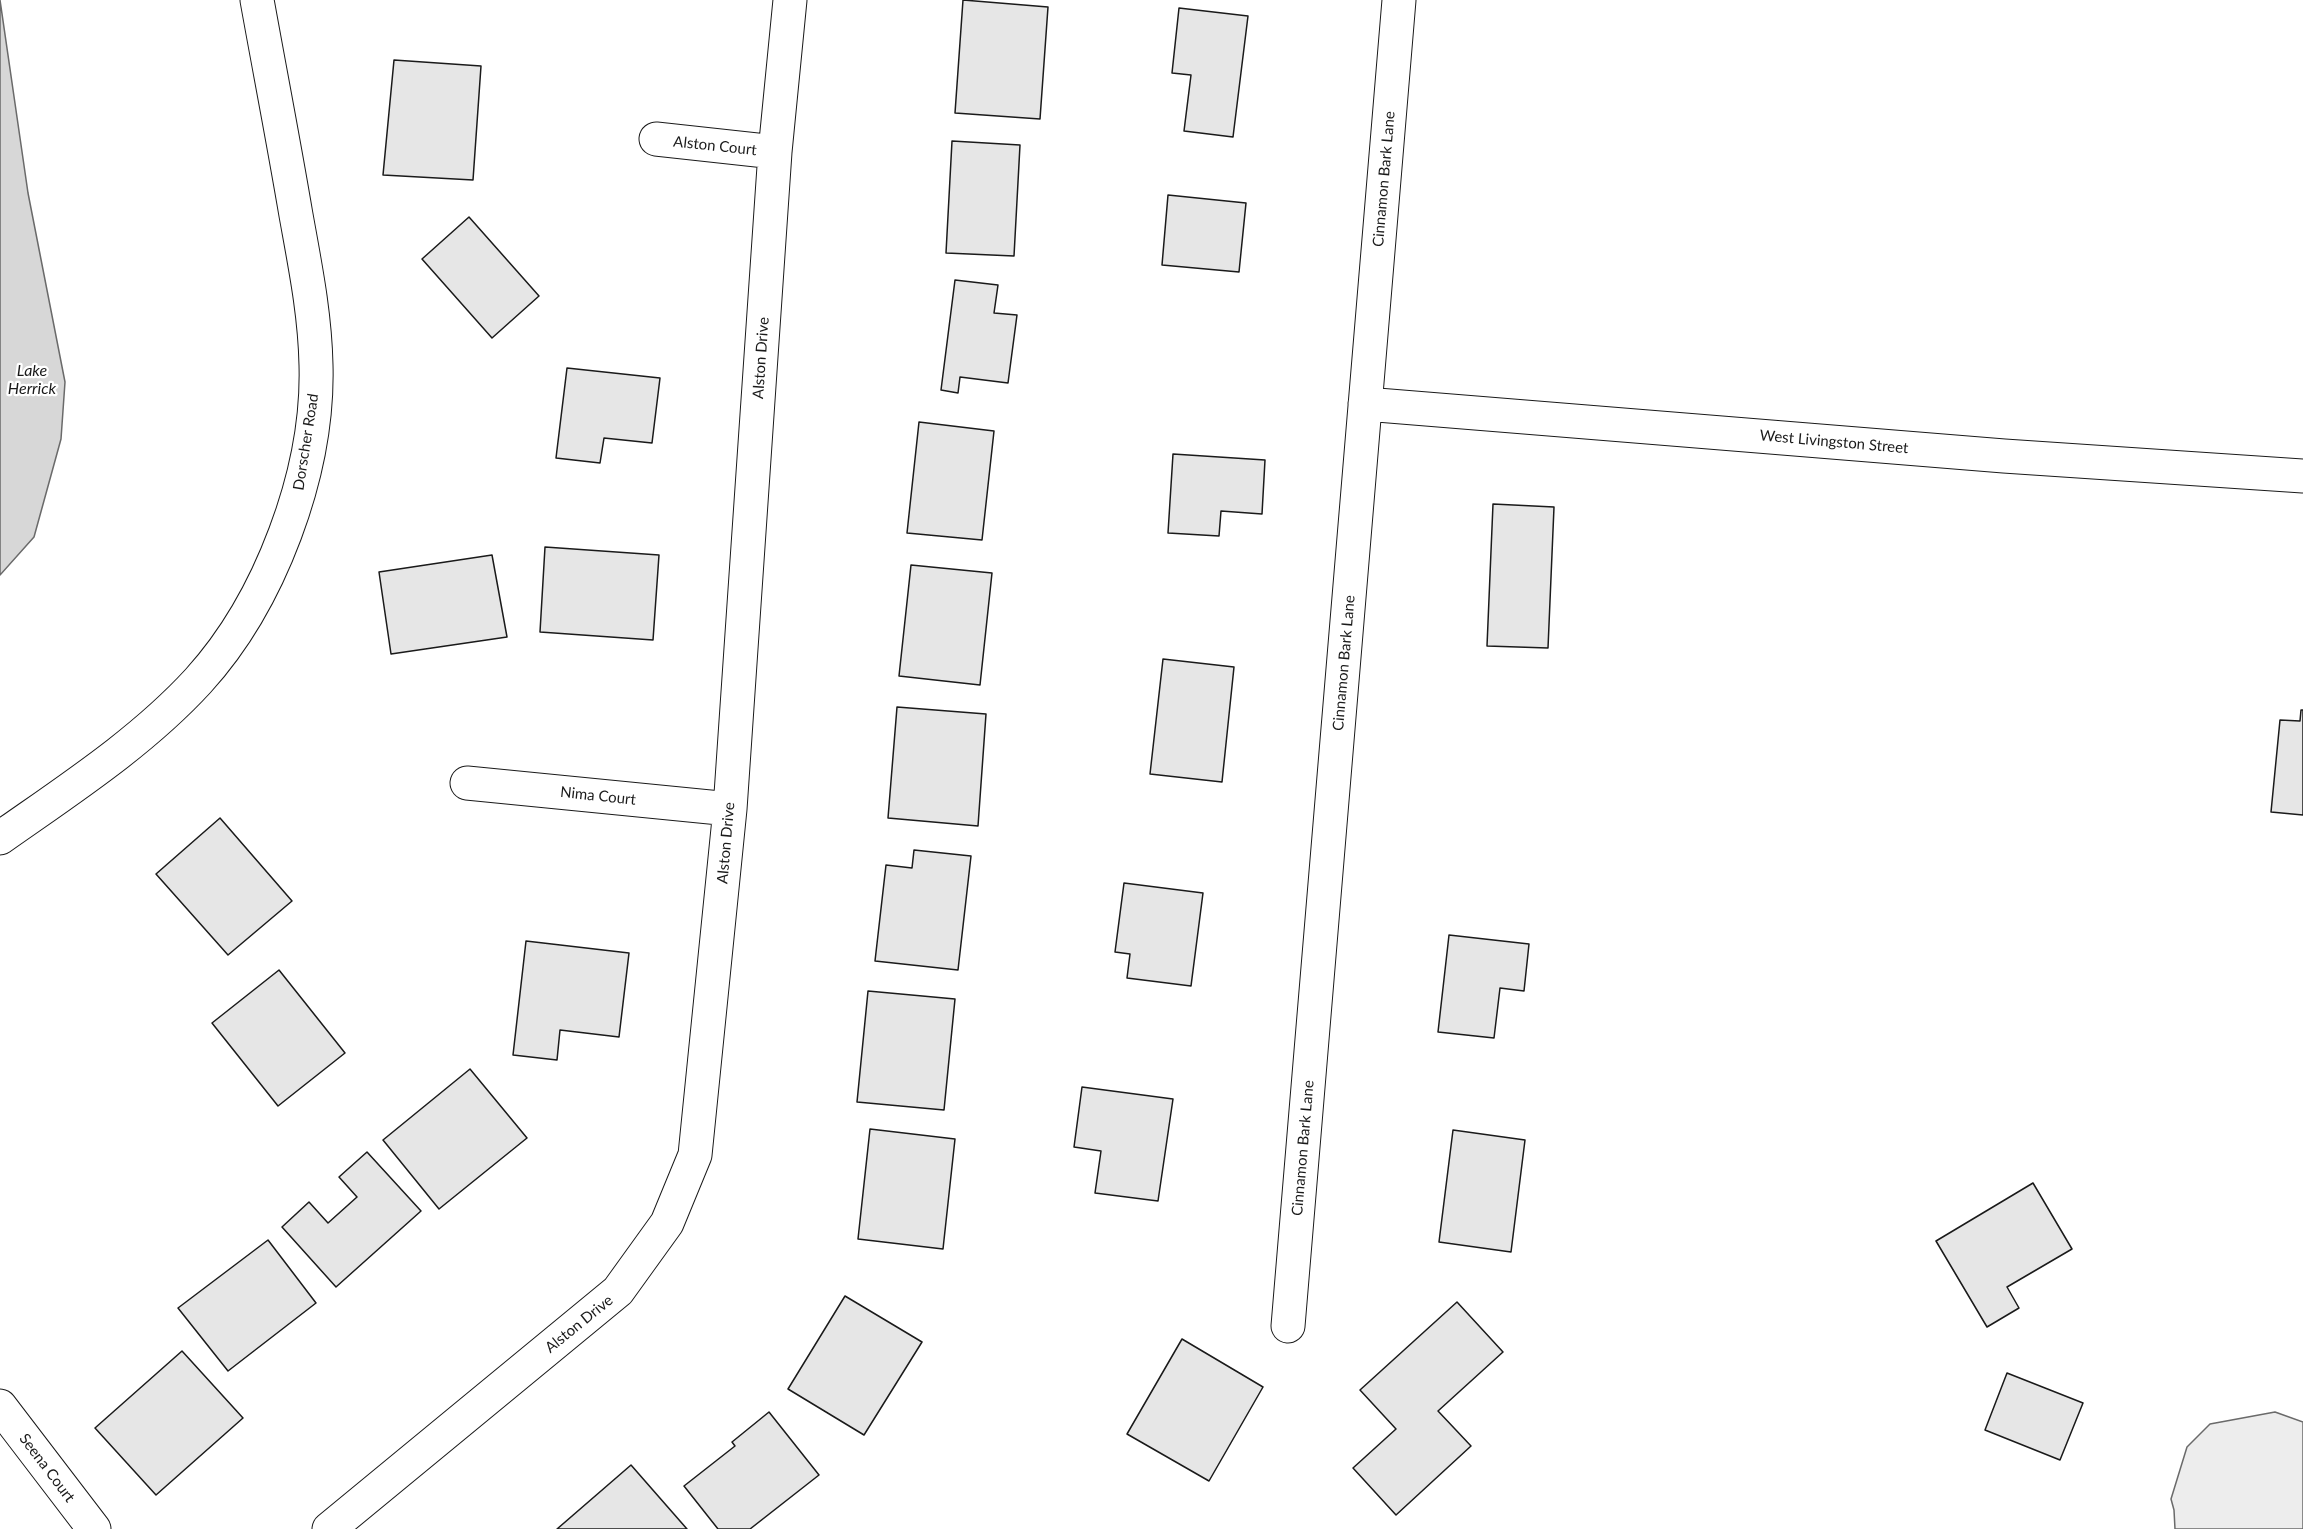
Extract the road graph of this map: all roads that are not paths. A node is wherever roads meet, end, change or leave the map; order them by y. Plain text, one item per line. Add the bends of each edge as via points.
1 (257, 0) edge
2 (790, 0) edge
3 (1399, 0) edge
4 (656, 139) dead end
5 (775, 152) junction
6 (1365, 404) junction
7 (2303, 476) edge
8 (467, 783) dead end
9 (730, 809) junction
10 (0, 838) edge
11 (1288, 1326) dead end
12 (0, 1406) edge
13 (94, 1529) edge
14 (329, 1529) edge

1 - 10 street, Dorscher Road via 313,311 316,366 312,423 300,492 246,618 198,681 140,736
2 - 5 street, Alston Drive
3 - 6 street, Cinnamon Bark Lane
4 - 5 street, Alston Court
5 - 9 street, Alston Drive
6 - 7 street, West Livingston Street
6 - 11 street, Cinnamon Bark Lane
8 - 9 street, Nima Court
9 - 14 street, Alston Drive via 695,1155 668,1223 618,1291
12 - 13 street, Seena Court

